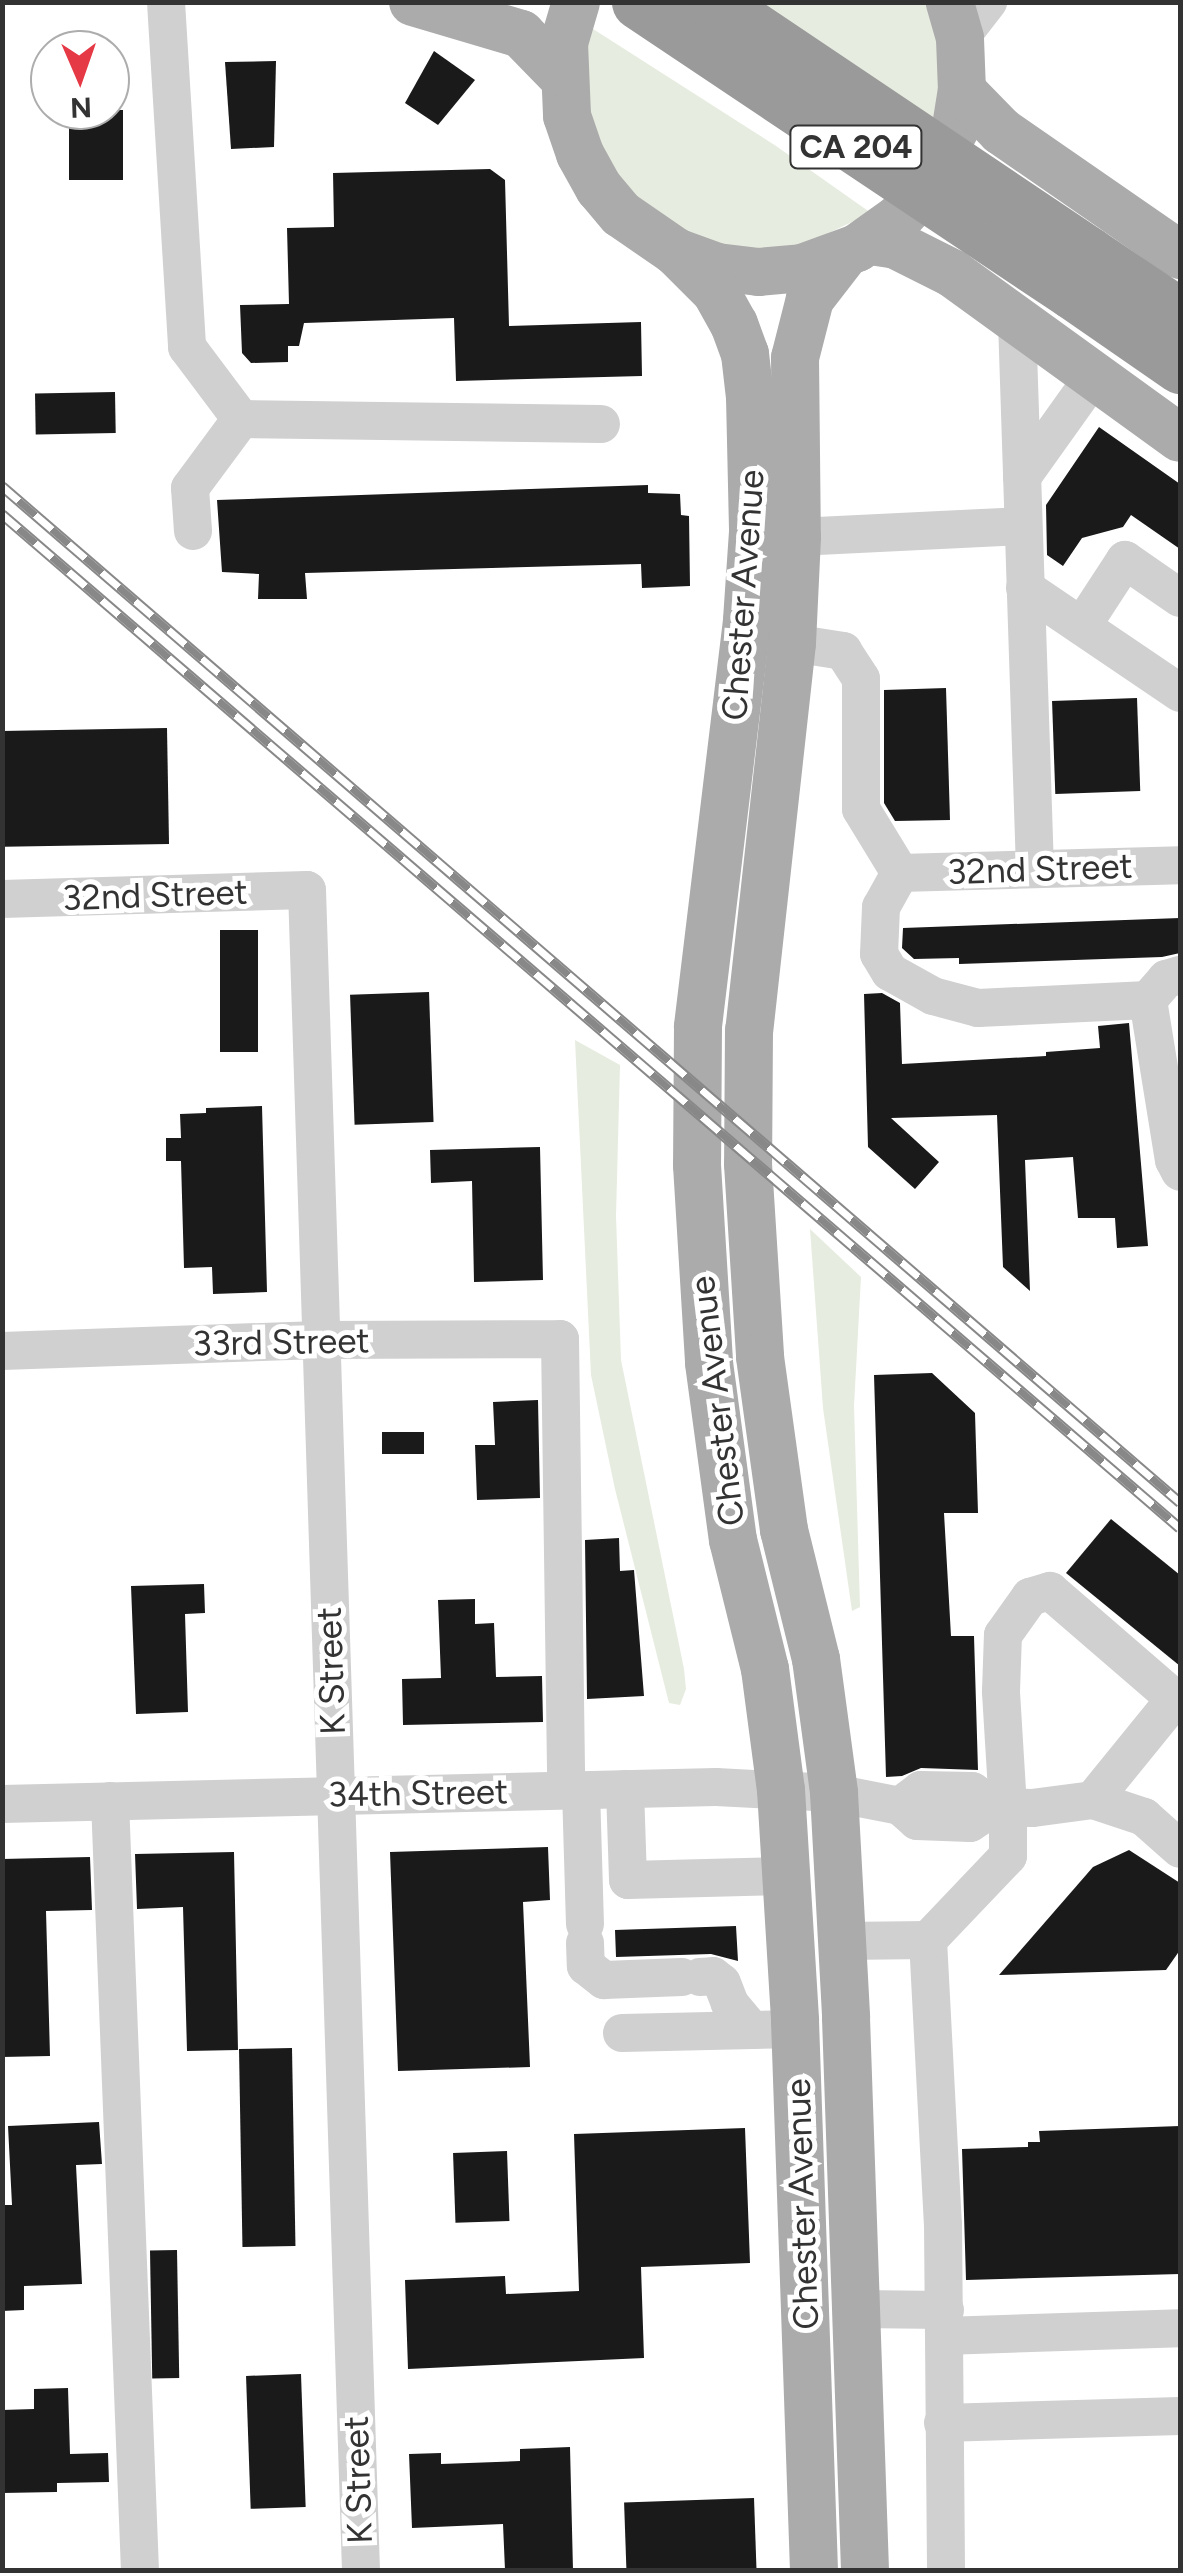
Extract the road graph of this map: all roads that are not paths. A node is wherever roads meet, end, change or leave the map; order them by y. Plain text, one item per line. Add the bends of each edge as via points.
1 (166, 2) edge
2 (414, 2) edge
3 (576, 2) edge
4 (639, 2) edge
5 (714, 2) edge
6 (966, 14) edge
7 (562, 77) junction
8 (962, 91) junction
9 (857, 248) junction
10 (676, 252) junction
11 (1180, 255) edge
12 (1081, 273) junction
13 (1180, 316) edge
14 (1016, 320) junction
15 (1180, 366) edge
16 (1094, 376) junction
17 (241, 420) junction
18 (602, 424) dead end
19 (1180, 438) edge
20 (1022, 477) junction
21 (1023, 526) junction
22 (193, 531) dead end
23 (797, 537) junction
24 (1026, 588) junction
25 (1180, 598) edge
26 (1082, 626) junction
27 (792, 643) junction
28 (1180, 691) edge
29 (1180, 864) edge
30 (1035, 869) junction
31 (900, 873) junction
32 (307, 890) joint
33 (2, 898) edge
34 (1180, 975) edge
35 (1148, 1000) junction
36 (1180, 1172) edge
37 (320, 1340) junction
38 (2, 1351) edge
39 (1178, 1694) edge
40 (625, 1789) junction
41 (574, 1790) junction
42 (781, 1790) junction
43 (834, 1793) junction
44 (335, 1794) junction
45 (1094, 1800) junction
46 (110, 1801) junction
47 (2, 1804) edge
48 (1002, 1807) junction
49 (1180, 1849) edge
50 (786, 1876) junction
51 (628, 1880) junction
52 (585, 1921) junction
53 (928, 1940) junction
54 (842, 1941) junction
55 (773, 2030) junction
56 (622, 2032) dead end
57 (858, 2309) junction
58 (944, 2323) junction
59 (1180, 2328) edge
60 (1180, 2416) edge
61 (943, 2422) junction
62 (140, 2570) edge
63 (360, 2570) edge
64 (814, 2570) edge
65 (865, 2570) edge
66 (946, 2570) edge

1 - 17 street via 187,347
2 - 7 main road via 521,34
3 - 7 main road
4 - 12 highway, CA 204, bridge
5 - 12 highway, CA 204, bridge
6 - 8 main road, Chester Avenue
7 - 10 main road via 580,154 600,188 621,214
8 - 9 main road, Chester Avenue via 956,127 924,192
8 - 11 main road via 1001,131
9 - 10 main road via 802,268 760,272
9 - 14 main road via 918,254
9 - 23 main road, Chester Avenue via 815,290 800,326
10 - 42 main road, Chester Avenue via 716,292 734,324 750,397 748,620 698,1027 696,1165 709,1362 733,1540 766,1669
12 - 13 highway, CA 204
12 - 15 highway, CA 204
14 - 16 main road
14 - 20 street
16 - 19 main road
16 - 20 street
17 - 18 street
17 - 22 street via 190,488
20 - 21 street
21 - 23 street
21 - 24 street
23 - 27 main road, Chester Avenue
24 - 26 street
24 - 30 street
25 - 26 street via 1125,560
26 - 28 street
27 - 31 street via 844,652 861,679 861,809
27 - 43 main road, Chester Avenue via 749,1030 748,1164 765,1396 784,1530 816,1659
29 - 30 street, 32nd Street
30 - 31 street, 32nd Street
31 - 35 street via 881,908 879,954 890,972 933,996 978,1008
32 - 33 street, 32nd Street
32 - 37 street, K Street
34 - 35 street via 1166,979
35 - 36 street
37 - 38 street, 33rd Street
37 - 41 street, 33rd Street via 560,1339
37 - 44 street, K Street
39 - 45 street
39 - 48 street via 1050,1591 1030,1597 1003,1635
40 - 41 street, 34th Street
40 - 42 street, 34th Street
40 - 51 street
41 - 44 street, 34th Street
41 - 52 street
42 - 43 street, 34th Street
42 - 50 main road, Chester Avenue
43 - 48 street, 34th Street via 900,1806 916,1821 970,1824
43 - 54 main road, Chester Avenue
44 - 46 street, 34th Street
44 - 63 street, K Street
45 - 48 street, 34th Street
45 - 49 street via 1144,1817
46 - 47 street, 34th Street
46 - 62 street
48 - 53 street via 1008,1856
50 - 51 street
50 - 55 main road, Chester Avenue
51 - 52 street
52 - 55 street via 586,1966 604,1980 713,1976 730,2004
53 - 54 street
53 - 58 street
54 - 57 main road, Chester Avenue
55 - 56 street
55 - 64 main road, Chester Avenue
57 - 58 street
57 - 65 main road, Chester Avenue
58 - 59 street
58 - 61 street
60 - 61 street
61 - 66 street

